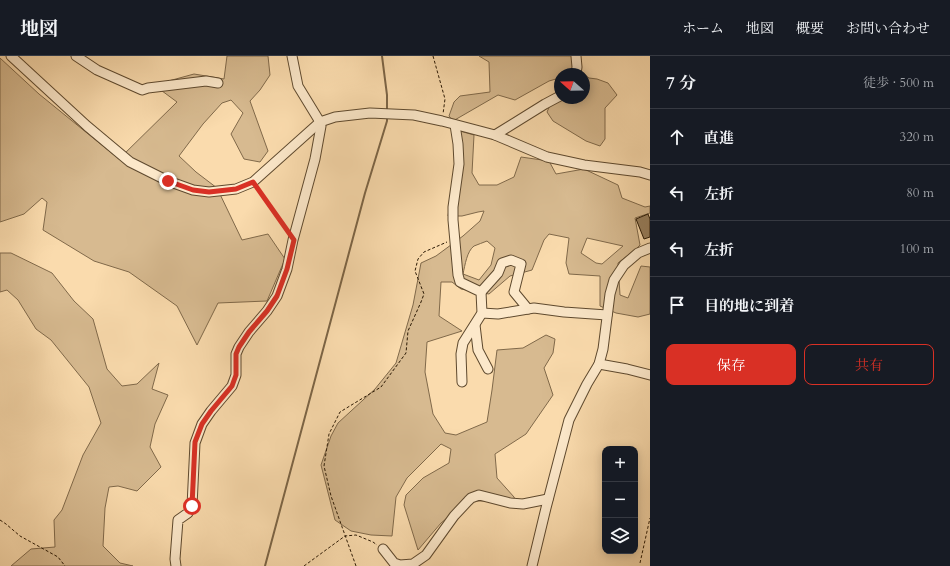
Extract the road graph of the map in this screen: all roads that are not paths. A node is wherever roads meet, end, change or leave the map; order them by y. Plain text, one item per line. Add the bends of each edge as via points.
1 (11, 56) edge
2 (76, 56) edge
3 (292, 56) edge
4 (576, 56) edge
5 (577, 68) edge
6 (218, 83) dead end
7 (554, 99) edge
8 (320, 122) junction
9 (455, 125) junction
10 (495, 135) junction
11 (650, 175) edge
12 (650, 248) edge
13 (481, 292) junction
14 (528, 309) junction
15 (482, 313) junction
16 (607, 315) junction
17 (475, 325) junction
18 (599, 364) junction
19 (488, 369) dead end
20 (650, 375) edge
21 (462, 382) dead end
22 (548, 499) junction
23 (382, 549) road end
24 (176, 566) edge
25 (532, 566) edge

1 - 8 street via 130,162 193,190 209,192 236,189 253,182
2 - 6 street via 97,70 142,90 206,81
3 - 8 street via 298,86
4 - 5 street
7 - 10 street
8 - 9 street via 335,117 370,113 414,116
8 - 24 street via 315,159 287,269 277,296 239,347 232,386 202,424 195,442 192,506 188,513 178,520
9 - 10 street
9 - 13 street via 459,164 453,207 460,282
10 - 11 street via 547,157
12 - 16 street via 638,253 614,280
13 - 14 street via 498,273 502,263 511,260 521,264 514,292
13 - 15 street
14 - 15 street via 498,314
14 - 16 street
15 - 17 street
16 - 18 street via 604,349
17 - 19 street via 478,350
17 - 21 street via 464,343 461,354
18 - 20 street
18 - 22 street via 569,420
22 - 23 street via 523,504 479,495 471,498 454,516 426,555 413,564 394,563
22 - 25 street

